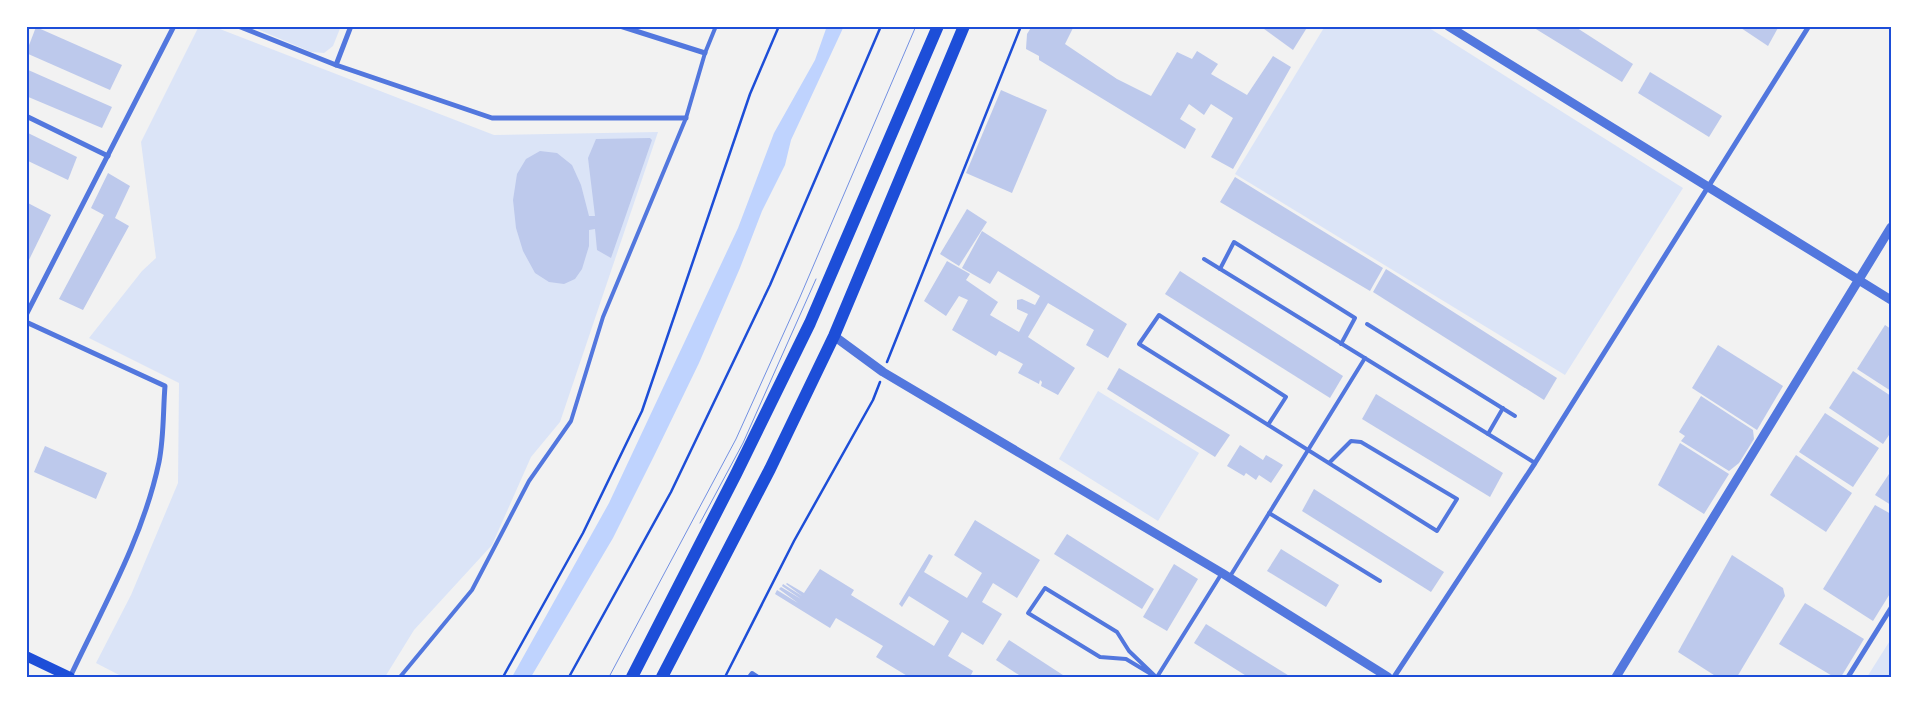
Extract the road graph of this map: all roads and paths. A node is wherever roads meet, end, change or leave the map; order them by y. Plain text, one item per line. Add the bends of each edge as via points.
1 (174, 26) edge
2 (238, 26) edge
3 (351, 26) edge
4 (620, 26) edge
5 (716, 26) edge
6 (779, 26) edge
7 (880, 26) edge
8 (938, 26) edge
9 (964, 26) edge
10 (1448, 26) edge
11 (1809, 26) edge
12 (705, 53) junction
13 (336, 65) junction
14 (26, 116) edge
15 (686, 118) junction
16 (108, 156) junction
17 (1708, 189) junction
18 (1891, 227) edge
19 (1204, 259) dead end
20 (1220, 269) junction
21 (1858, 279) junction
22 (1891, 300) edge
23 (26, 315) edge
24 (26, 322) edge
25 (1367, 324) dead end
26 (834, 336) junction
27 (1341, 344) junction
28 (1365, 358) junction
29 (1503, 408) junction
30 (1515, 416) dead end
31 (1268, 425) junction
32 (1488, 434) junction
33 (1308, 450) junction
34 (1329, 463) junction
35 (1535, 463) junction
36 (1269, 513) junction
37 (1226, 576) junction
38 (1380, 582) dead end
39 (1891, 608) edge
40 (26, 656) edge
41 (70, 677) edge
42 (400, 677) edge
43 (503, 677) edge
44 (568, 677) edge
45 (632, 677) edge
46 (662, 677) edge
47 (749, 677) edge
48 (758, 677) edge
49 (1156, 677) edge
50 (1388, 677) edge
51 (1394, 677) edge
52 (1616, 677) edge
53 (1848, 677) edge

1 - 16 street
2 - 13 street
3 - 13 street
4 - 12 street
5 - 12 lane
6 - 43 path via 750,94 642,411 583,533
7 - 44 path via 766,294 671,492
8 - 45 main road via 810,322
9 - 26 main road
10 - 17 street
11 - 17 street
12 - 15 lane
13 - 15 street via 492,118
14 - 16 street
15 - 42 lane via 603,317 571,421 529,481 472,590
16 - 23 street
17 - 21 street
17 - 35 street
18 - 21 street
19 - 20 lane
20 - 27 lane
20 - 27 lane via 1234,242 1355,318
21 - 22 street
21 - 52 street
24 - 41 street via 166,386 159,460 148,503 134,542
25 - 29 lane
26 - 37 street via 883,372
26 - 46 main road via 770,469
27 - 28 lane
28 - 32 lane
28 - 33 lane
29 - 30 lane
29 - 32 lane
31 - 31 lane via 1139,344 1159,315 1286,396
31 - 33 lane
32 - 35 lane
33 - 34 lane
33 - 36 lane
34 - 34 lane via 1351,441 1361,442 1457,499 1437,531
35 - 51 street
36 - 37 lane
36 - 38 lane
37 - 49 lane
37 - 50 street
39 - 53 street
40 - 41 main road
47 - 48 lane via 752,673
49 - 49 lane via 1129,651 1117,632 1045,588 1028,613 1100,656 1126,659

